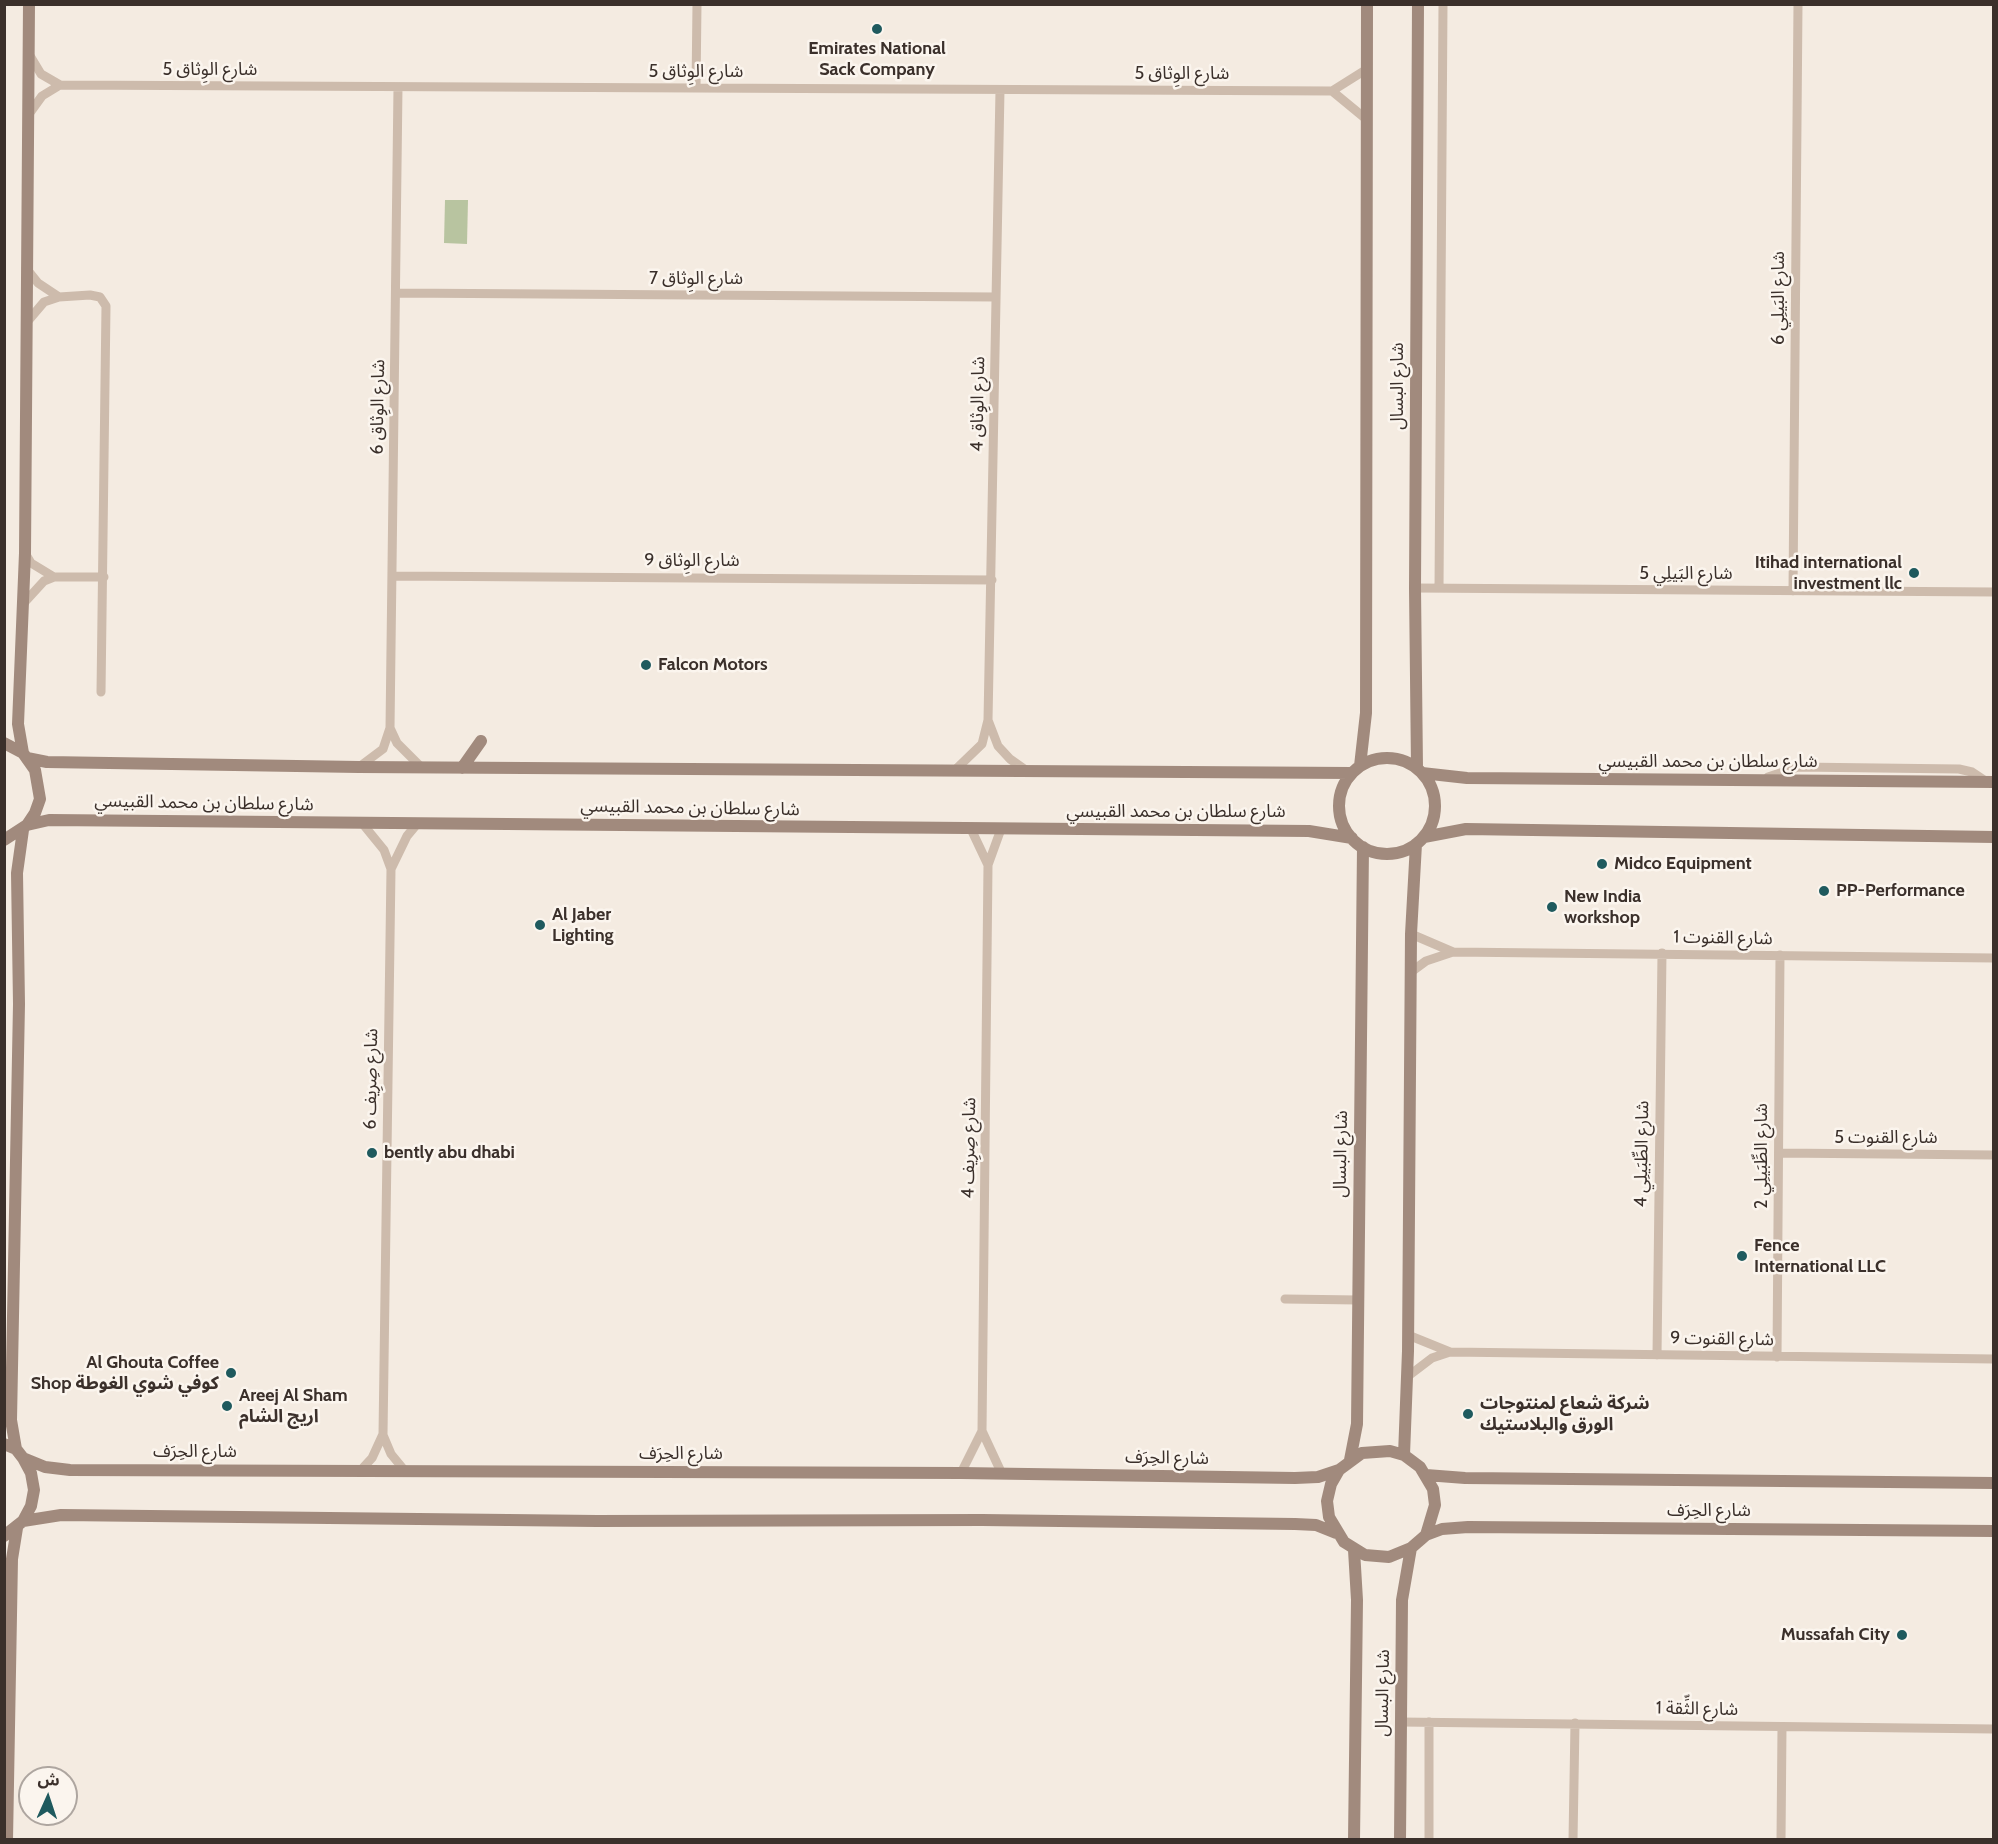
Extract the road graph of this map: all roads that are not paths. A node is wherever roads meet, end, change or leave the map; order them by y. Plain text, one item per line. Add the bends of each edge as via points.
1 (28, 4) edge
2 (697, 4) edge
3 (1367, 4) edge
4 (1418, 4) edge
5 (1443, 4) edge
6 (1798, 4) edge
7 (29, 54) junction
8 (1367, 69) junction
9 (60, 85) junction
10 (398, 87) junction
11 (696, 88) junction
12 (1000, 90) junction
13 (1332, 91) junction
14 (28, 115) junction
15 (1366, 119) junction
16 (26, 268) junction
17 (396, 293) junction
18 (59, 297) junction
19 (996, 297) junction
20 (26, 324) junction
21 (25, 553) junction
22 (393, 576) junction
23 (54, 577) junction
24 (104, 578) junction
25 (992, 580) junction
26 (1415, 588) junction
27 (1439, 588) junction
28 (1793, 591) junction
29 (1994, 592) edge
30 (23, 604) junction
31 (101, 692) dead end
32 (988, 720) junction
33 (390, 728) junction
34 (481, 741) dead end
35 (4, 743) edge
36 (25, 756) junction
37 (359, 767) junction
38 (422, 768) junction
39 (462, 768) junction
40 (1356, 770) junction
41 (1420, 771) junction
42 (953, 772) junction
43 (1028, 772) junction
44 (1990, 782) edge
45 (362, 823) junction
46 (417, 824) junction
47 (25, 827) junction
48 (971, 829) junction
49 (1001, 829) junction
50 (1994, 837) edge
51 (1352, 838) junction
52 (4, 840) edge
53 (1420, 840) junction
54 (1363, 847) junction
55 (988, 865) junction
56 (391, 869) junction
57 (1411, 934) junction
58 (1453, 952) junction
59 (1662, 953) junction
60 (1780, 955) junction
61 (1994, 958) edge
62 (1412, 972) junction
63 (1779, 1153) junction
64 (1994, 1155) edge
65 (1285, 1299) dead end
66 (1358, 1300) junction
67 (1408, 1335) junction
68 (1450, 1352) junction
69 (1657, 1355) junction
70 (1777, 1357) junction
71 (1994, 1359) edge
72 (1407, 1377) junction
73 (982, 1431) junction
74 (383, 1434) junction
75 (14, 1450) edge
76 (1404, 1455) junction
77 (1350, 1460) junction
78 (1339, 1470) junction
79 (360, 1471) junction
80 (405, 1471) junction
81 (961, 1473) junction
82 (1002, 1474) junction
83 (1426, 1475) junction
84 (1994, 1483) edge
85 (20, 1525) junction
86 (1994, 1531) edge
87 (1336, 1533) junction
88 (1426, 1535) junction
89 (4, 1536) edge
90 (1411, 1548) junction
91 (1354, 1550) junction
92 (1400, 1722) junction
93 (1429, 1722) junction
94 (1575, 1723) junction
95 (1782, 1727) junction
96 (1994, 1730) edge
97 (7, 1839) edge
98 (1354, 1839) edge
99 (1400, 1839) edge
100 (1429, 1839) edge
101 (1574, 1839) edge
102 (1781, 1839) edge

1 - 7 street
2 - 11 street
3 - 8 street, شارع البسال
4 - 26 street, شارع البسال
5 - 27 street
6 - 28 street, شارع البَيلِي 6
7 - 9 street via 41,74
7 - 14 street
8 - 13 street
8 - 15 street, شارع البسال
9 - 10 street, شارع الوِثاق 5
9 - 14 street via 42,96
10 - 11 street, شارع الوِثاق 5
10 - 17 street, شارع الوِثاق 6
11 - 12 street, شارع الوِثاق 5
12 - 13 street, شارع الوِثاق 5
12 - 19 street, شارع الوِثاق 4
13 - 15 street
14 - 16 street
15 - 40 street, شارع البسال via 1366,713
16 - 18 street via 38,283
16 - 20 street
17 - 19 street, شارع الوِثاق 7
17 - 22 street, شارع الوِثاق 6
18 - 20 street via 44,302
18 - 24 street via 90,295 100,297 106,306
19 - 25 street, شارع الوِثاق 4
20 - 21 street
21 - 23 street via 31,563
21 - 30 street
22 - 25 street, شارع الوِثاق 9
22 - 33 street, شارع الوِثاق 6
23 - 24 street
23 - 30 street via 35,587
24 - 31 street
25 - 32 street, شارع الوِثاق 4
26 - 27 street, شارع البَيلِي 5
26 - 41 street, شارع البسال
27 - 28 street, شارع البَيلِي 5
28 - 29 street, شارع البَيلِي 5
30 - 36 street via 18,724
32 - 42 street, شارع الوِثاق 4 via 982,744
32 - 43 street, شارع الوِثاق 4 via 998,746
33 - 37 street, شارع الوِثاق 6 via 384,749
33 - 38 street via 397,743
34 - 39 street
35 - 36 street, شارع سلطان بن محمد القبيسي
36 - 37 street, شارع سلطان بن محمد القبيسي via 47,762
36 - 47 street via 35,770 40,799
37 - 38 street, شارع سلطان بن محمد القبيسي
38 - 39 street, شارع سلطان بن محمد القبيسي
39 - 42 street, شارع سلطان بن محمد القبيسي
40 - 41 street via 1385,758 1399,759
40 - 43 street, شارع سلطان بن محمد القبيسي
40 - 51 street via 1342,788 1339,806 1342,823
41 - 44 street, شارع سلطان بن محمد القبيسي via 1467,778
41 - 53 street via 1433,790 1435,803 1434,815
42 - 43 street, شارع سلطان بن محمد القبيسي
45 - 46 street, شارع سلطان بن محمد القبيسي
45 - 47 street, شارع سلطان بن محمد القبيسي via 49,820
45 - 56 street, شارع صِرِيف 6 via 384,850
46 - 48 street, شارع سلطان بن محمد القبيسي
46 - 56 street, شارع صِرِيف 6 via 406,836
47 - 52 street, شارع سلطان بن محمد القبيسي
47 - 75 street via 17,873 19,1004 11,1420
48 - 49 street, شارع سلطان بن محمد القبيسي
48 - 55 street, شارع صِرِيف 4
49 - 51 street, شارع سلطان بن محمد القبيسي via 1309,831
49 - 55 street, شارع صِرِيف 4
50 - 53 street via 1466,829
51 - 54 street
53 - 54 street via 1392,853
53 - 57 street
54 - 66 street, شارع البسال
55 - 73 street, شارع صِرِيف 4
56 - 74 street, شارع صِرِيف 6
57 - 58 street, شارع القنوت 1
57 - 62 street
58 - 59 street, شارع القنوت 1
58 - 62 street, شارع القنوت 1
59 - 60 street, شارع القنوت 1
59 - 69 street, شارع الطِّبَيلِي 4
60 - 61 street, شارع القنوت 1
60 - 63 street, شارع الطِّبَيلِي 2
62 - 67 street
63 - 64 street, شارع القنوت 5
63 - 70 street, شارع الطِّبَيلِي 2
65 - 66 street
66 - 77 street, شارع البسال via 1357,1424
67 - 68 street, شارع القنوت 9
67 - 72 street
68 - 69 street, شارع القنوت 9
68 - 72 street, شارع القنوت 9 via 1432,1358
69 - 70 street, شارع القنوت 9
70 - 71 street, شارع القنوت 9
72 - 76 street
73 - 81 street, شارع صِرِيف 4
73 - 82 street, شارع صِرِيف 4
74 - 79 street, شارع صِرِيف 6 via 372,1458
74 - 80 street, شارع صِرِيف 6 via 391,1454
75 - 79 street, شارع الحِرَف via 45,1467 70,1470
75 - 85 street via 31,1473 34,1490 31,1506
76 - 77 street via 1376,1450
76 - 83 street
77 - 78 street
78 - 82 street, شارع الحِرَف via 1318,1477 1295,1478
78 - 87 street via 1327,1501
79 - 80 street, شارع الحِرَف
80 - 81 street, شارع الحِرَف
81 - 82 street, شارع الحِرَف
83 - 84 street, شارع الحِرَف
83 - 88 street via 1435,1505
85 - 87 street via 62,1515 586,1521 982,1520 1306,1524
85 - 89 street
85 - 97 street via 12,1559
86 - 88 street, شارع الحِرَف via 1468,1527
87 - 91 street
88 - 90 street
90 - 91 street via 1389,1557
90 - 92 street, شارع البسال via 1402,1600
91 - 98 street, شارع البسال
92 - 93 street, شارع الثِّقة 1
92 - 99 street, شارع البسال
93 - 94 street, شارع الثِّقة 1
93 - 100 street
94 - 95 street, شارع الثِّقة 1
94 - 101 street
95 - 96 street, شارع الثِّقة 1
95 - 102 street

